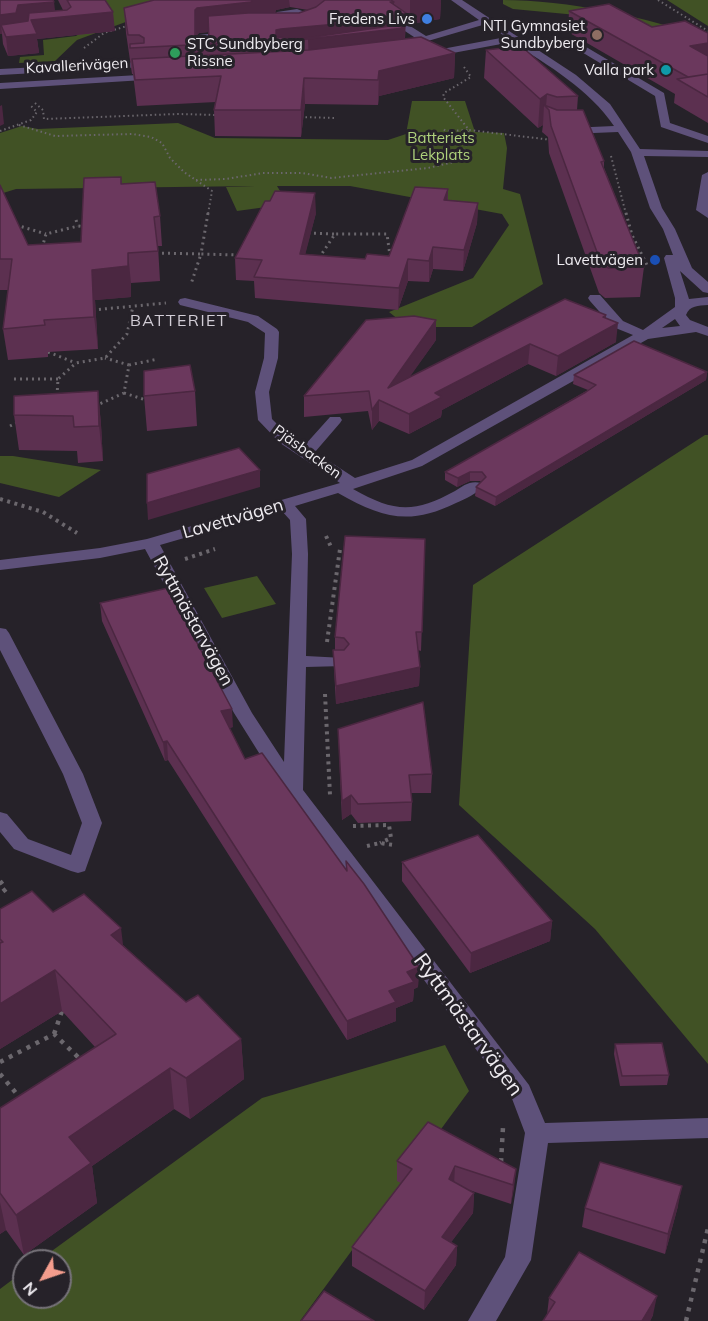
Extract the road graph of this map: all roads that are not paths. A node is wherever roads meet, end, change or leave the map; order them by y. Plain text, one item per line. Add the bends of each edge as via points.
1 (363, 0) edge
2 (456, 0) edge
3 (485, 21) junction
4 (265, 30) edge
5 (305, 31) edge
6 (246, 33) edge
7 (512, 39) junction
8 (425, 40) junction
9 (573, 43) dead end
10 (393, 47) edge
11 (410, 58) edge
12 (216, 62) edge
13 (149, 65) edge
14 (0, 72) edge
15 (170, 77) edge
16 (0, 86) edge
17 (621, 129) junction
18 (554, 136) edge
19 (708, 140) edge
20 (636, 152) junction
21 (708, 154) edge
22 (708, 175) edge
23 (656, 208) junction
24 (708, 214) edge
25 (708, 289) edge
26 (595, 298) dead end
27 (708, 301) edge
28 (185, 302) road end
29 (681, 308) junction
30 (704, 330) edge
31 (644, 335) junction
32 (335, 420) dead end
33 (306, 453) junction
34 (346, 486) junction
35 (475, 486) edge
36 (285, 504) junction
37 (150, 543) junction
38 (0, 565) edge
39 (0, 633) edge
40 (297, 661) junction
41 (331, 662) edge
42 (293, 791) junction
43 (0, 819) edge
44 (708, 1128) edge
45 (537, 1133) junction
46 (481, 1321) edge

1 - 8 street
2 - 3 street
3 - 7 street
3 - 8 street
4 - 5 street via 280,14 297,12 317,20 318,24
6 - 12 street via 202,37 198,63
7 - 11 street
7 - 17 street via 572,77 606,106
8 - 10 street
9 - 19 street via 660,95 665,125
13 - 14 street, Kavallerivägen
15 - 16 street, Kavallerivägen
17 - 18 street
17 - 20 street
20 - 21 street
20 - 23 street
22 - 24 street via 702,210
23 - 25 street via 686,270
23 - 29 street via 678,279
26 - 31 street via 618,324
27 - 29 street
28 - 33 street, Pjäsbacken via 253,319 272,332 271,358 262,392 265,420 285,440
29 - 30 street via 682,320
29 - 31 street, Lavettvägen
30 - 31 street, Lavettvägen
31 - 34 street, Lavettvägen via 417,463
32 - 33 street
33 - 34 street, Pjäsbacken
34 - 35 street, Pjäsbacken via 377,509 410,514 440,506
34 - 36 street, Lavettvägen
36 - 37 street, Lavettvägen
36 - 40 street via 298,519 300,543
37 - 38 street, Lavettvägen
37 - 42 street, Ryttmästarvägen via 243,713
39 - 43 street via 73,774 92,823 78,866 21,844
40 - 41 street
40 - 42 street
42 - 45 street, Ryttmästarvägen via 520,1092
44 - 45 street
45 - 46 street via 518,1260

